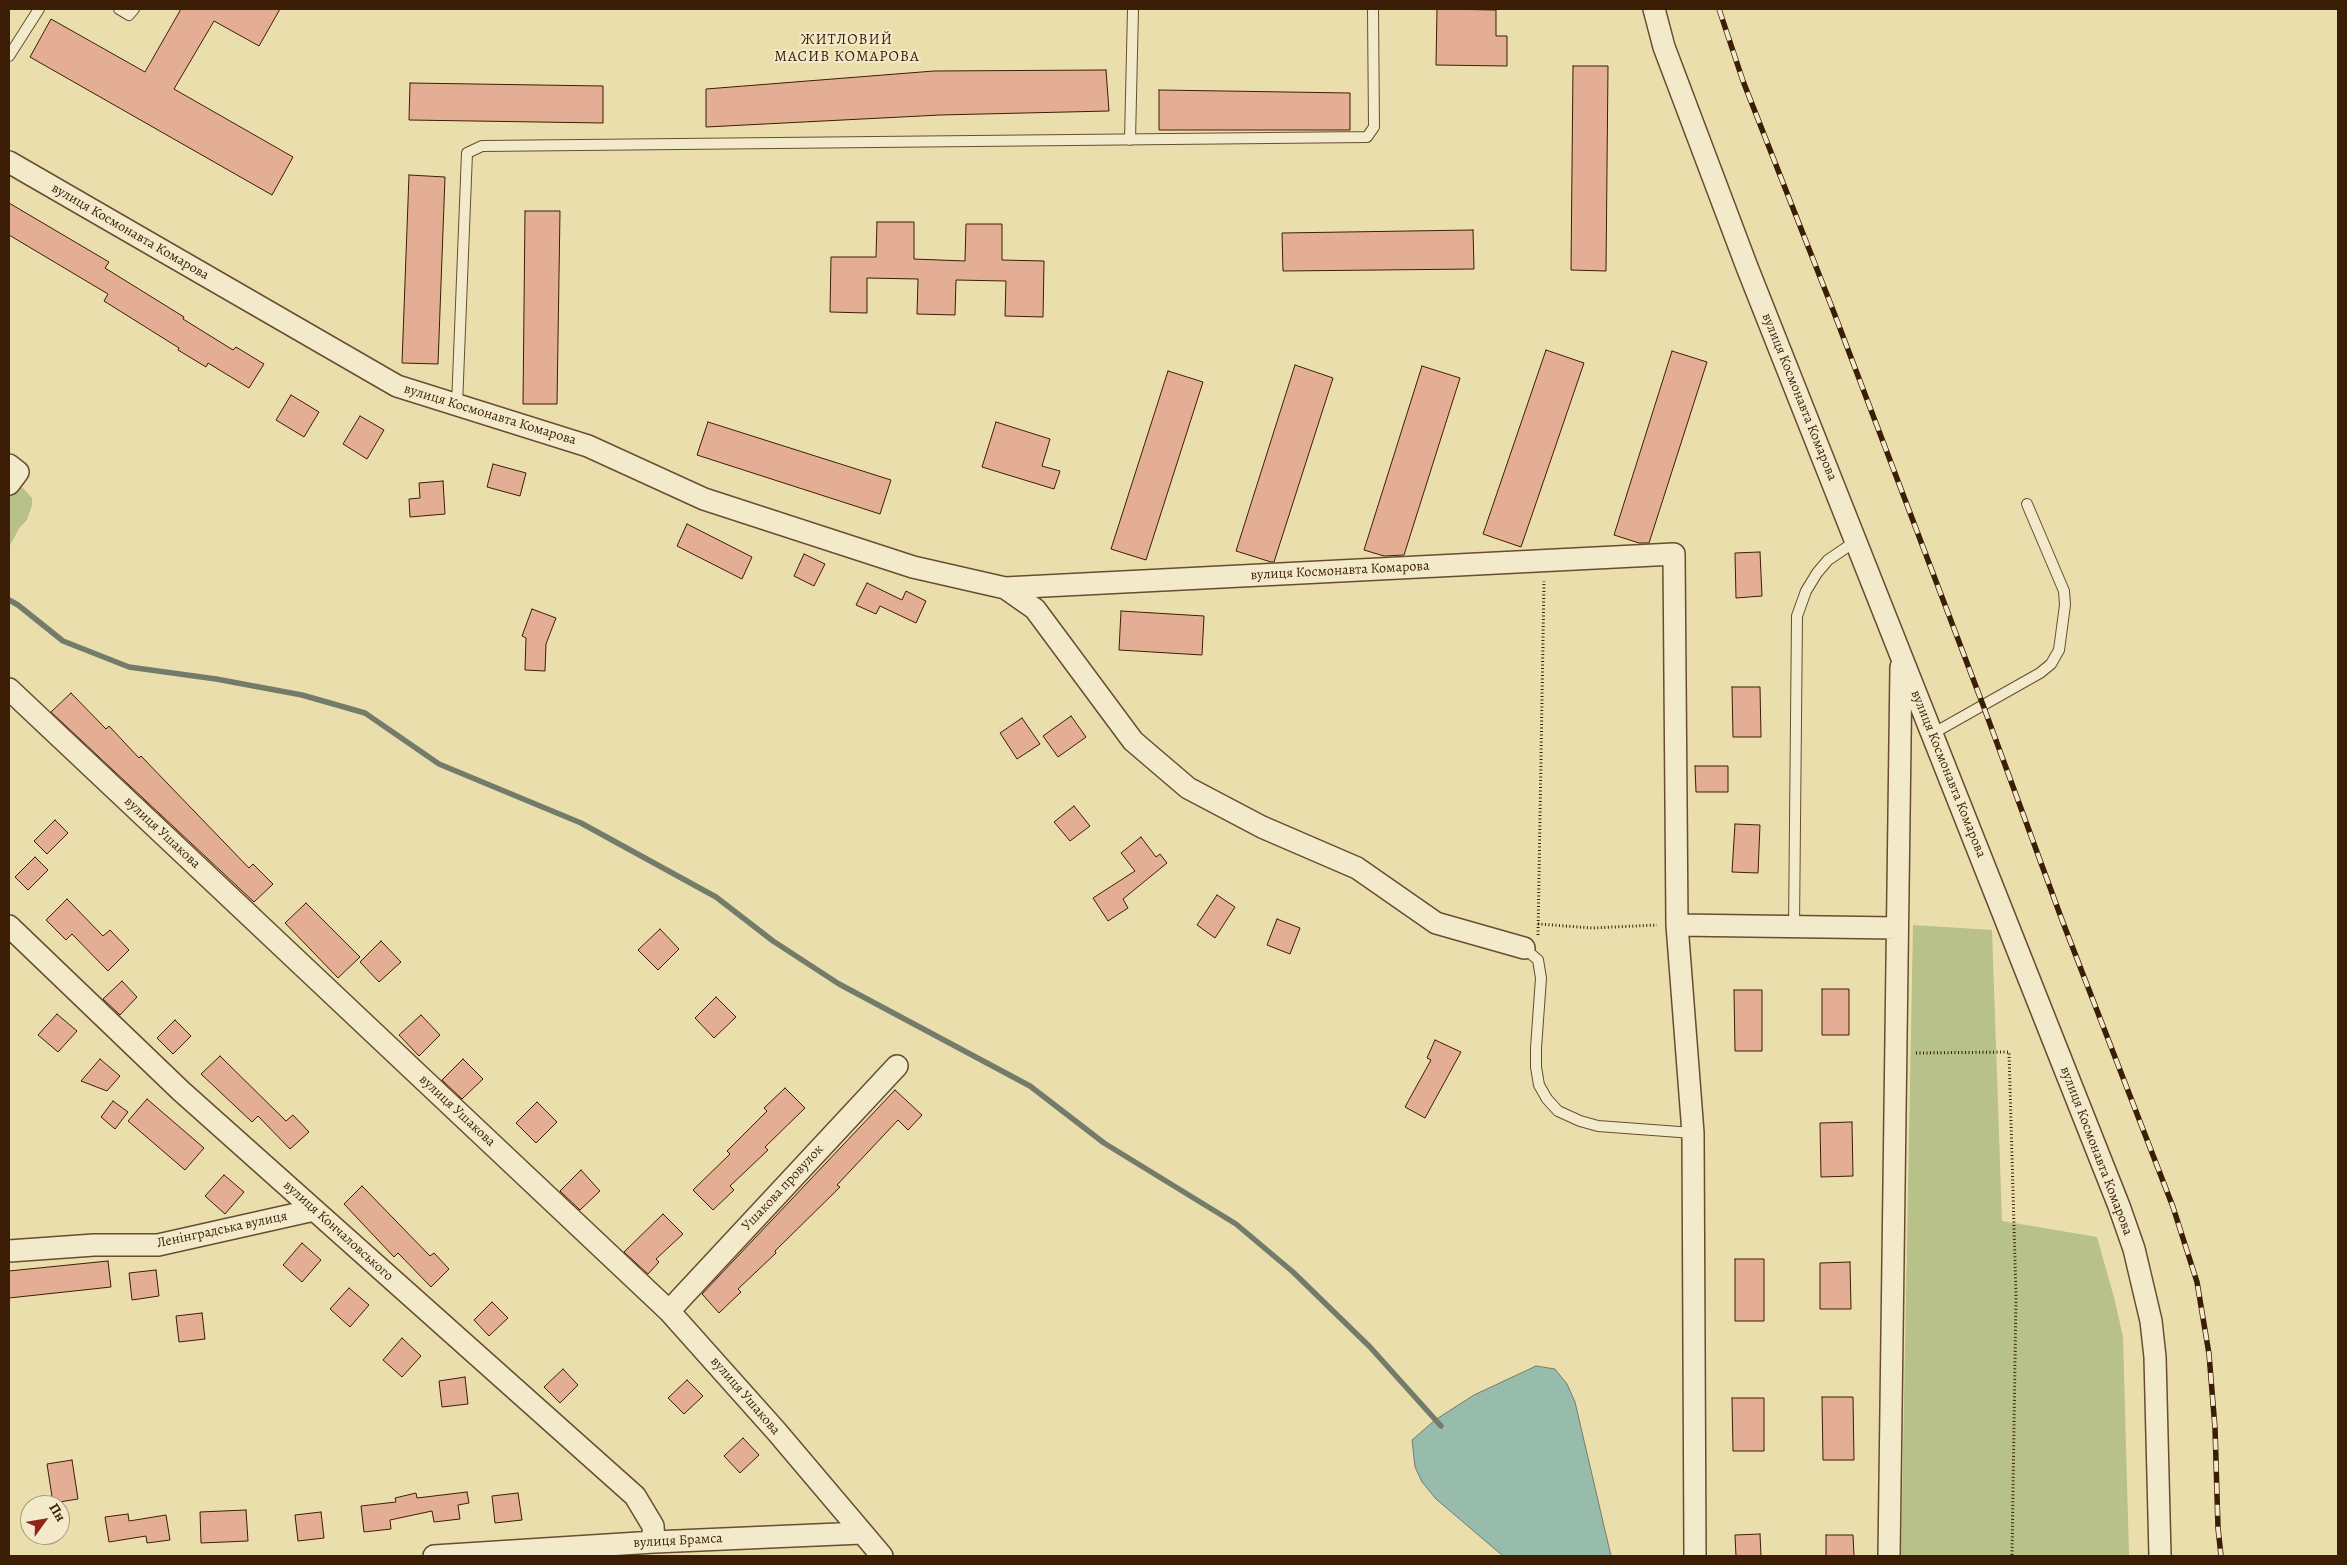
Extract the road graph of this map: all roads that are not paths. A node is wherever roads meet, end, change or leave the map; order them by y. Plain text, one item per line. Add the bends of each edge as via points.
1 (39, 9) edge
2 (119, 9) edge
3 (134, 9) edge
4 (1133, 9) edge
5 (1373, 9) edge
6 (1654, 9) edge
7 (9, 56) edge
8 (1130, 140) junction
9 (9, 162) edge
10 (457, 405) junction
11 (9, 465) edge
12 (9, 484) edge
13 (2027, 504) dead end
14 (1856, 541) junction
15 (1005, 588) junction
16 (1901, 656) junction
17 (9, 688) edge
18 (1932, 734) junction
19 (1901, 765) junction
20 (1677, 925) junction
21 (9, 926) edge
22 (1794, 926) junction
23 (1898, 928) junction
24 (1531, 954) joint
25 (897, 1066) dead end
26 (1692, 1133) junction
27 (314, 1210) junction
28 (9, 1251) edge
29 (669, 1311) junction
30 (862, 1533) junction
31 (654, 1542) junction
32 (434, 1556) edge
33 (882, 1556) edge
34 (1695, 1556) edge
35 (1889, 1556) edge
36 (2160, 1556) edge

1 - 7 lane
2 - 3 lane via 129,15
4 - 8 lane
5 - 8 lane via 1374,128 1367,138
6 - 14 street, вулиця Космонавта Комарова via 1664,47 1747,267
8 - 10 lane via 482,146 467,153
9 - 10 street, вулиця Космонавта Комарова via 397,386
10 - 15 street, вулиця Космонавта Комарова via 588,446 704,499 913,567
11 - 12 street via 18,472
13 - 18 lane via 2064,591 2059,650 2051,664 2040,673
14 - 16 street, вулиця Космонавта Комарова
14 - 22 lane via 1828,560 1817,573 1797,616
15 - 20 street, вулиця Космонавта Комарова via 1674,554
15 - 24 street, вулиця Космонавта Комарова via 1035,608 1133,742 1188,788 1262,828 1357,868 1436,923
16 - 18 street, вулиця Космонавта Комарова
16 - 19 street
17 - 29 street, вулиця Ушакова
18 - 19 street via 1911,750
18 - 36 street, вулиця Космонавта Комарова via 2134,1249 2151,1321 2155,1357
19 - 23 street
20 - 22 street
20 - 26 street
21 - 27 street, вулиця Кончаловського via 181,1092
22 - 23 street
23 - 35 street
24 - 26 lane via 1541,978 1536,1067 1539,1085 1547,1099 1558,1111 1580,1122
25 - 29 street, Ушакова провулок
26 - 34 street
27 - 28 street, Ленінградська вулиця via 158,1245 66,1246
27 - 31 street, вулиця Кончаловського via 635,1496 653,1526
29 - 30 street, вулиця Ушакова via 778,1432
30 - 31 street, вулиця Брамса
30 - 33 street, вулиця Ушакова
31 - 32 street, вулиця Брамса

